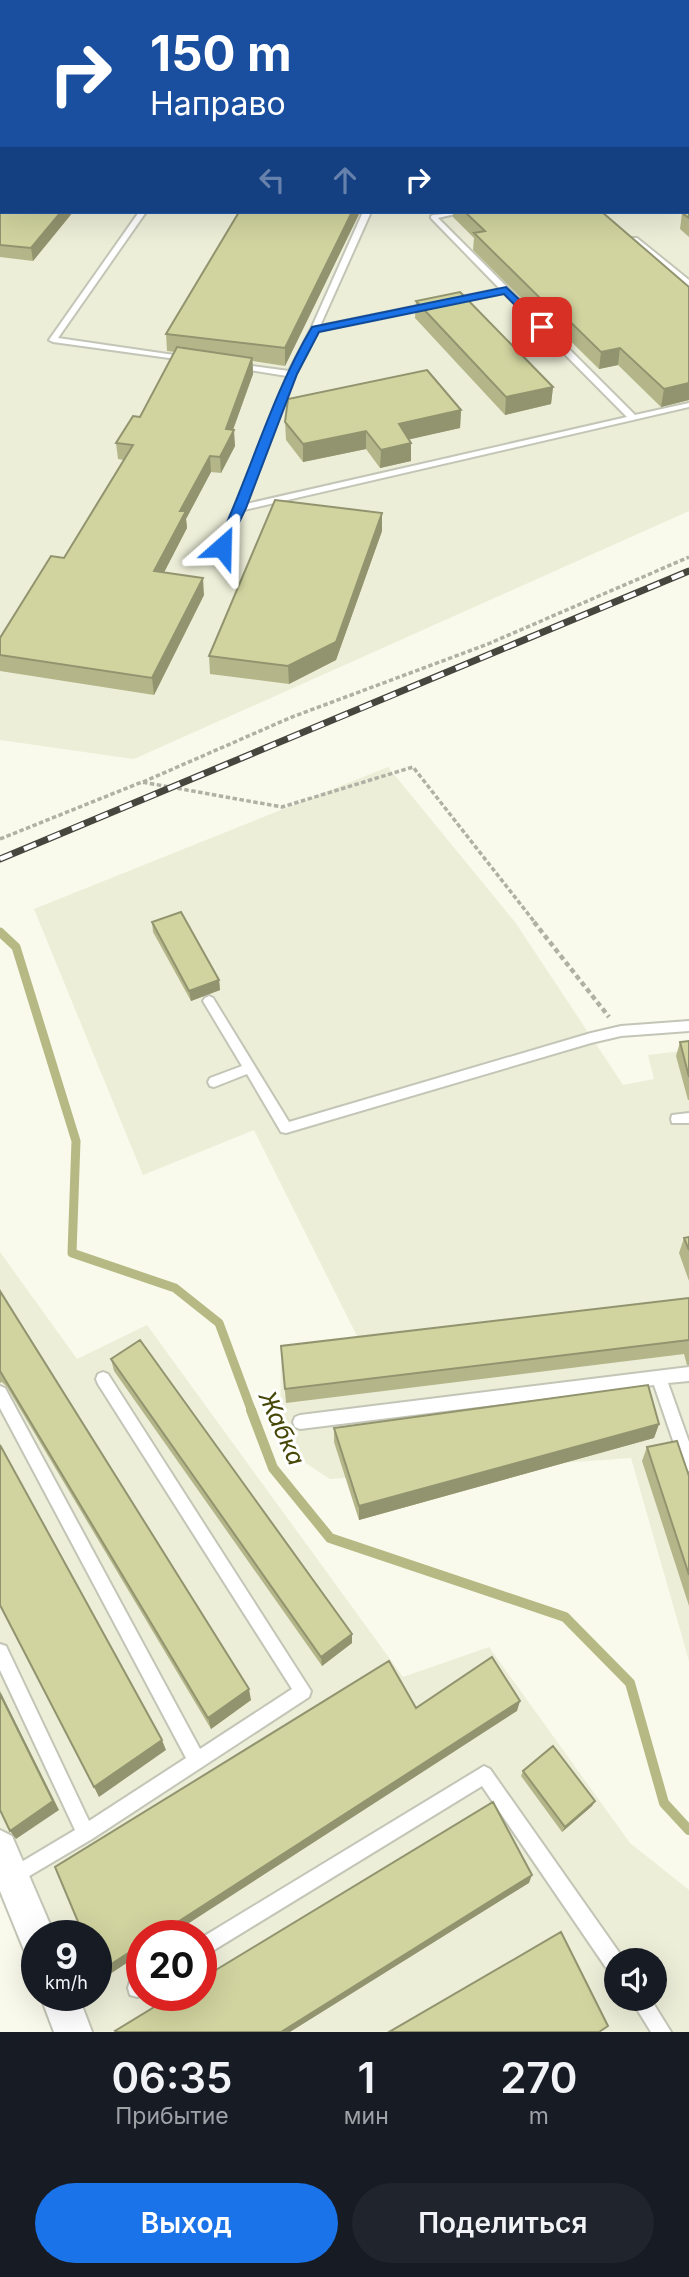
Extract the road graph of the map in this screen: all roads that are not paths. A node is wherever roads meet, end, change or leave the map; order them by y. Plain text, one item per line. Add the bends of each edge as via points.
1 (141, 214) edge
2 (366, 214) edge
3 (430, 214) edge
4 (628, 236) edge
5 (689, 284) edge
6 (506, 290) junction
7 (315, 329) junction
8 (199, 361) edge
9 (226, 365) edge
10 (292, 374) junction
11 (689, 405) edge
12 (633, 418) junction
13 (240, 508) junction
14 (222, 547) dead end
15 (209, 1001) dead end
16 (689, 1026) edge
17 (250, 1068) junction
18 (214, 1082) dead end
19 (689, 1374) edge
20 (659, 1377) junction
21 (103, 1379) dead end
22 (0, 1393) edge
23 (300, 1422) dead end
24 (689, 1464) edge
25 (0, 1652) edge
26 (197, 1761) junction
27 (86, 1833) junction
28 (7, 1862) edge
29 (30, 1920) edge
30 (217, 1939) edge
31 (604, 1948) edge
32 (65, 2011) edge
33 (648, 2011) edge
34 (73, 2032) edge
35 (662, 2032) edge

1 - 8 lane via 53,340
2 - 7 lane
3 - 6 lane
4 - 5 lane
6 - 7 lane
6 - 12 lane
7 - 10 lane
9 - 10 lane
10 - 13 lane
11 - 12 lane
12 - 13 lane
13 - 14 lane
15 - 17 lane
16 - 17 lane via 621,1031 286,1128
17 - 18 lane
19 - 20 lane
20 - 23 lane
20 - 24 lane
21 - 26 lane via 303,1692
22 - 26 lane
25 - 27 lane
26 - 27 lane
27 - 28 lane
28 - 29 street
30 - 31 lane via 484,1775
32 - 34 street
33 - 35 lane

